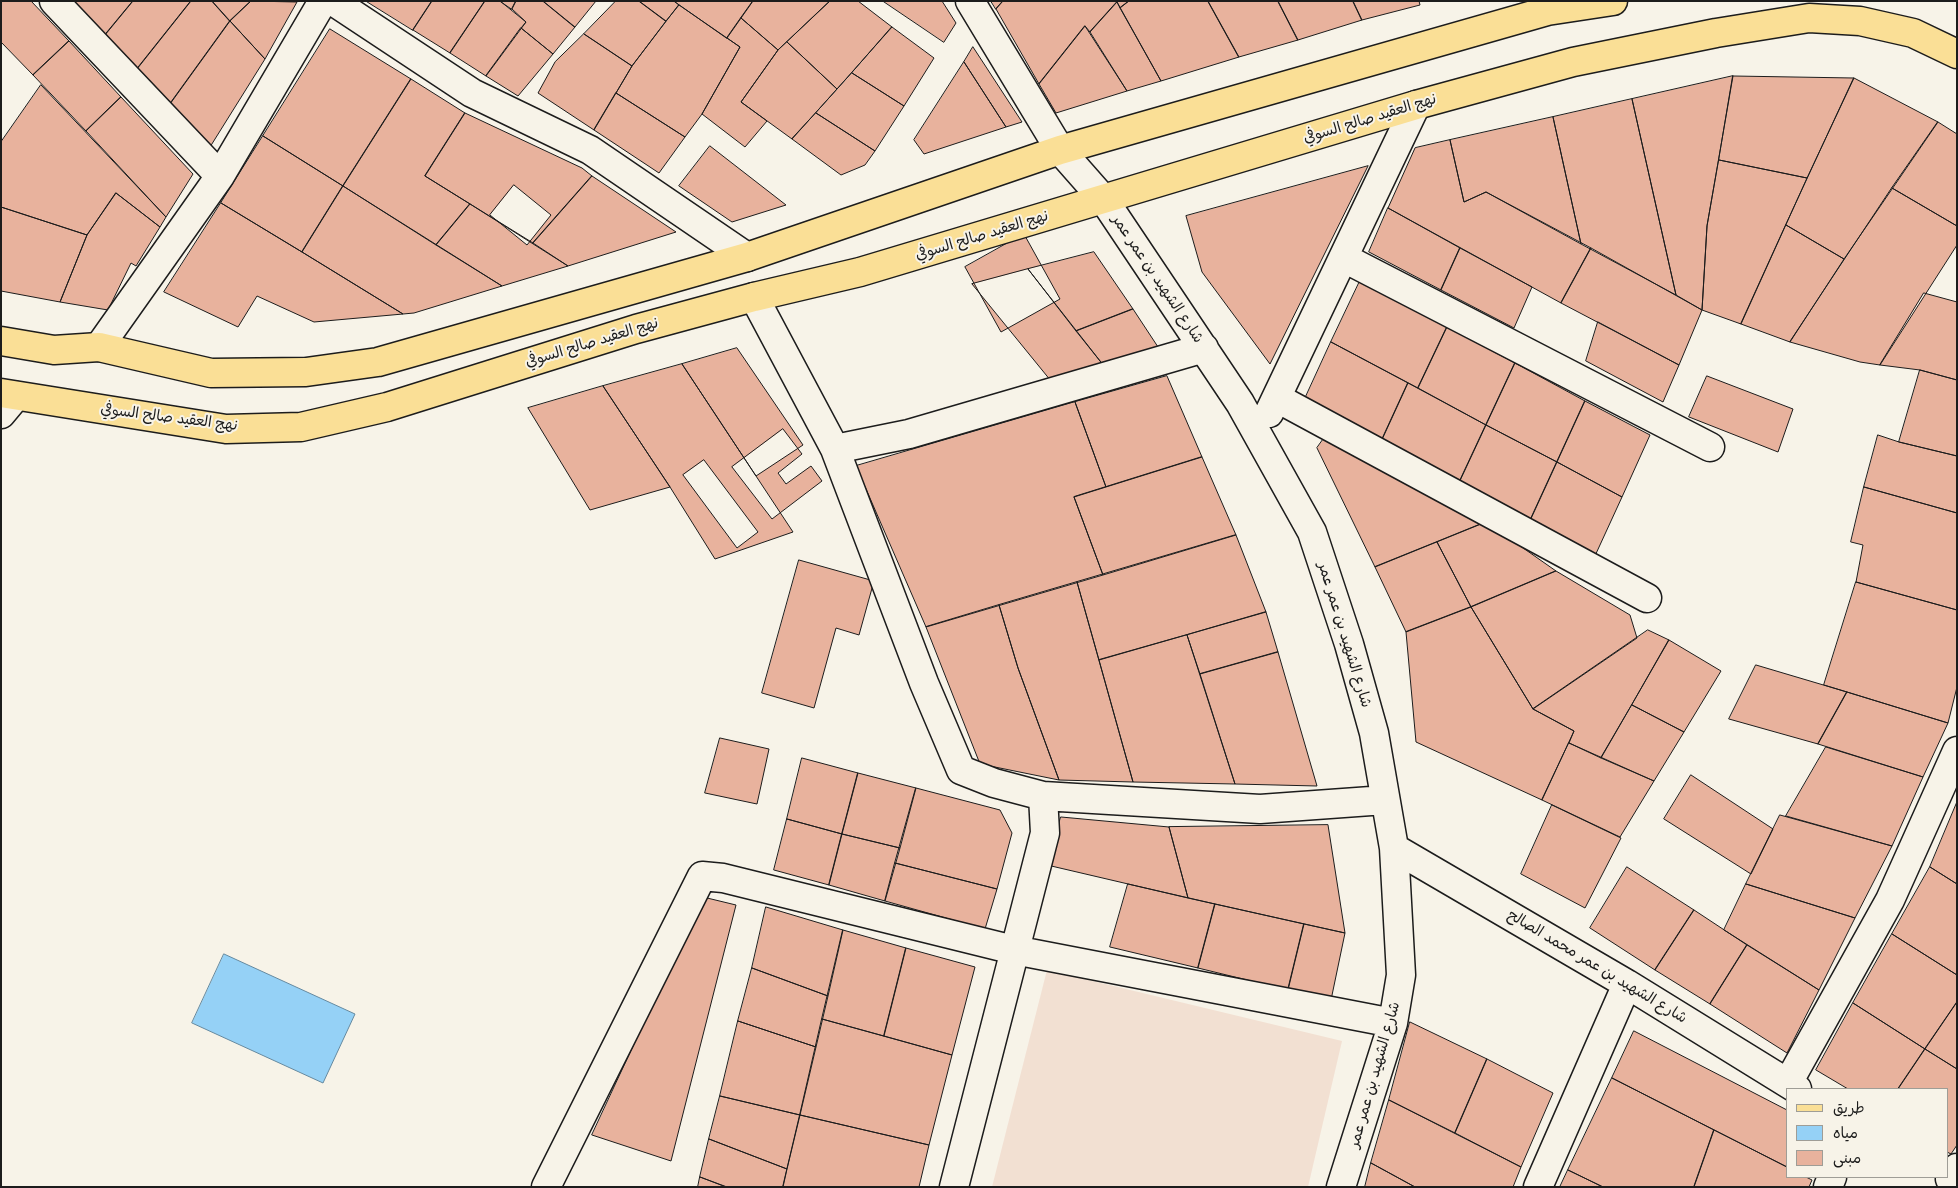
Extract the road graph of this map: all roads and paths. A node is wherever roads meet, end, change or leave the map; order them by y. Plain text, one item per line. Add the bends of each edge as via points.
1 (54, 1) edge
2 (323, 1) edge
3 (333, 1) edge
4 (970, 1) edge
5 (1613, 1) edge
6 (1548, 6) edge
7 (1957, 54) edge
8 (1416, 105) junction
9 (1060, 150) junction
10 (220, 176) junction
11 (1104, 200) junction
12 (747, 257) junction
13 (1344, 258) junction
14 (754, 297) junction
15 (1, 341) edge
16 (99, 347) junction
17 (1204, 348) junction
18 (1277, 398) junction
19 (6, 401) edge
20 (1258, 437) junction
21 (1710, 447) dead end
22 (835, 449) junction
23 (1647, 598) dead end
24 (1957, 751) edge
25 (1043, 796) junction
26 (1385, 800) junction
27 (1394, 848) junction
28 (1014, 950) junction
29 (1627, 984) junction
30 (1393, 1023) junction
31 (1793, 1086) edge
32 (546, 1187) edge
33 (954, 1187) edge
34 (1341, 1187) edge
35 (1538, 1187) edge

1 - 10 street
2 - 10 street
3 - 12 street via 472,93 590,150
4 - 9 street, شارع الشهيد بن عمر عمر
5 - 6 main road
6 - 9 main road
7 - 8 main road, نهج العقيد صالح السوفي via 1913,33 1860,21 1809,18 1573,62
8 - 11 main road, نهج العقيد صالح السوفي
8 - 13 street
9 - 11 street, شارع الشهيد بن عمر عمر
9 - 12 main road
10 - 16 street
11 - 14 main road, نهج العقيد صالح السوفي via 860,272
11 - 17 street, شارع الشهيد بن عمر عمر
12 - 16 main road via 378,362 306,372 211,373
13 - 18 street
13 - 21 street
14 - 19 main road, نهج العقيد صالح السوفي via 636,329 387,407 301,427 226,428
14 - 22 street
15 - 16 main road via 54,350
17 - 20 street, شارع الشهيد بن عمر عمر via 1240,402
17 - 22 street via 909,434
18 - 20 street
18 - 23 street
20 - 26 street, شارع الشهيد بن عمر عمر via 1312,532 1374,733
22 - 25 street via 924,684 961,770
24 - 31 street via 1890,900
25 - 26 street via 1260,809
25 - 28 street via 1045,833
26 - 27 street, شارع الشهيد بن عمر عمر
27 - 29 street, شارع الشهيد بن عمر محمد الصالح
27 - 30 street, شارع الشهيد بن عمر عمر via 1401,975
28 - 30 street
28 - 32 street via 722,878 702,876
28 - 33 street
29 - 31 street, شارع الشهيد بن عمر محمد الصالح
29 - 35 street
30 - 34 street, شارع الشهيد بن عمر عمر

